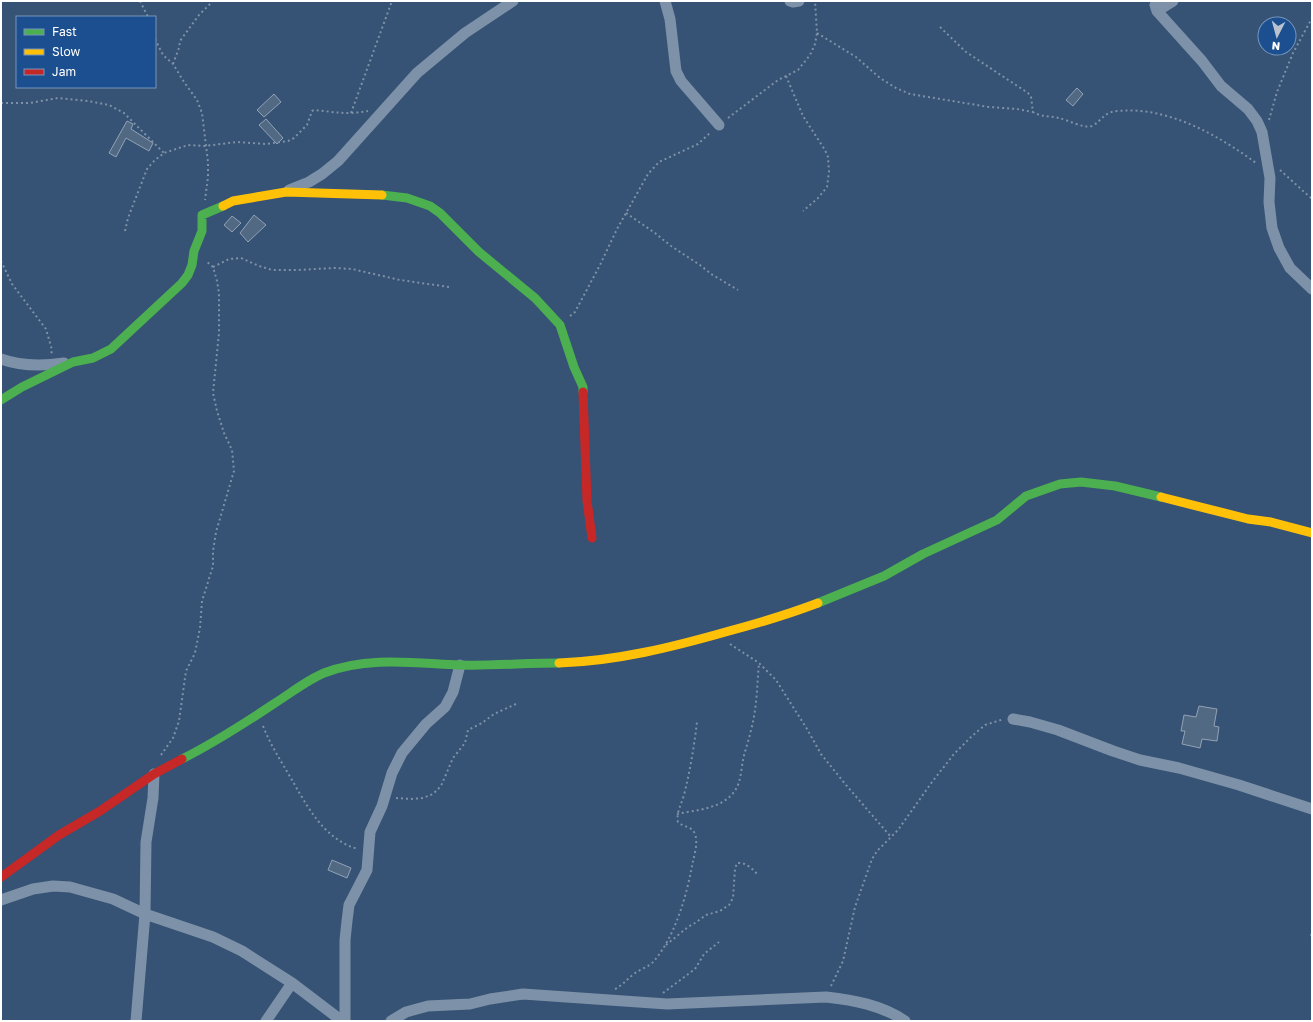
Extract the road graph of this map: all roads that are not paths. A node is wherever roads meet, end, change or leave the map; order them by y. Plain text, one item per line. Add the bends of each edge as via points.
1 (513, 1) edge
2 (666, 1) edge
3 (790, 1) edge
4 (799, 1) edge
5 (1174, 1) edge
6 (1156, 4) edge
7 (719, 125) road end
8 (286, 192) junction
9 (1312, 289) edge
10 (1, 359) edge
11 (73, 362) junction
12 (1, 400) edge
13 (1312, 533) edge
14 (592, 538) dead end
15 (460, 666) junction
16 (1013, 719) road end
17 (154, 774) junction
18 (1312, 809) edge
19 (1, 877) edge
20 (1, 900) edge
21 (145, 914) junction
22 (292, 983) junction
23 (136, 1021) edge
24 (266, 1021) edge
25 (342, 1021) edge
26 (345, 1021) edge
27 (391, 1021) edge
28 (905, 1021) edge

1 - 8 street via 465,33 417,73 338,161 309,182
2 - 7 street via 676,71 681,81
3 - 4 street
5 - 6 street
6 - 9 street via 1221,86 1248,109 1257,121 1262,132 1262,162 1270,178 1272,228 1290,268
8 - 11 street via 233,201 202,215 202,231 194,251 192,265 182,283 111,349 92,358
8 - 14 street via 388,195 430,206 479,252 535,298 560,325 583,387 587,501
10 - 11 street via 49,365
11 - 12 street
13 - 15 street via 1115,486 1081,482 1060,484 1026,496 997,520 923,554 884,576 792,613 684,644 626,656 582,662
15 - 17 street via 367,662 323,673 198,751
15 - 26 street via 453,692 445,707 426,724 402,753 370,832 366,870 349,905 346,921
16 - 18 street via 1058,730 1140,760 1239,785
17 - 19 street via 59,835
17 - 21 street via 146,842
20 - 21 street via 33,889 70,887 113,899
21 - 22 street via 213,937 242,951
21 - 23 street
22 - 24 street
22 - 25 street
27 - 28 street via 417,1008 470,1004 522,994 686,1004 826,998 873,1006

